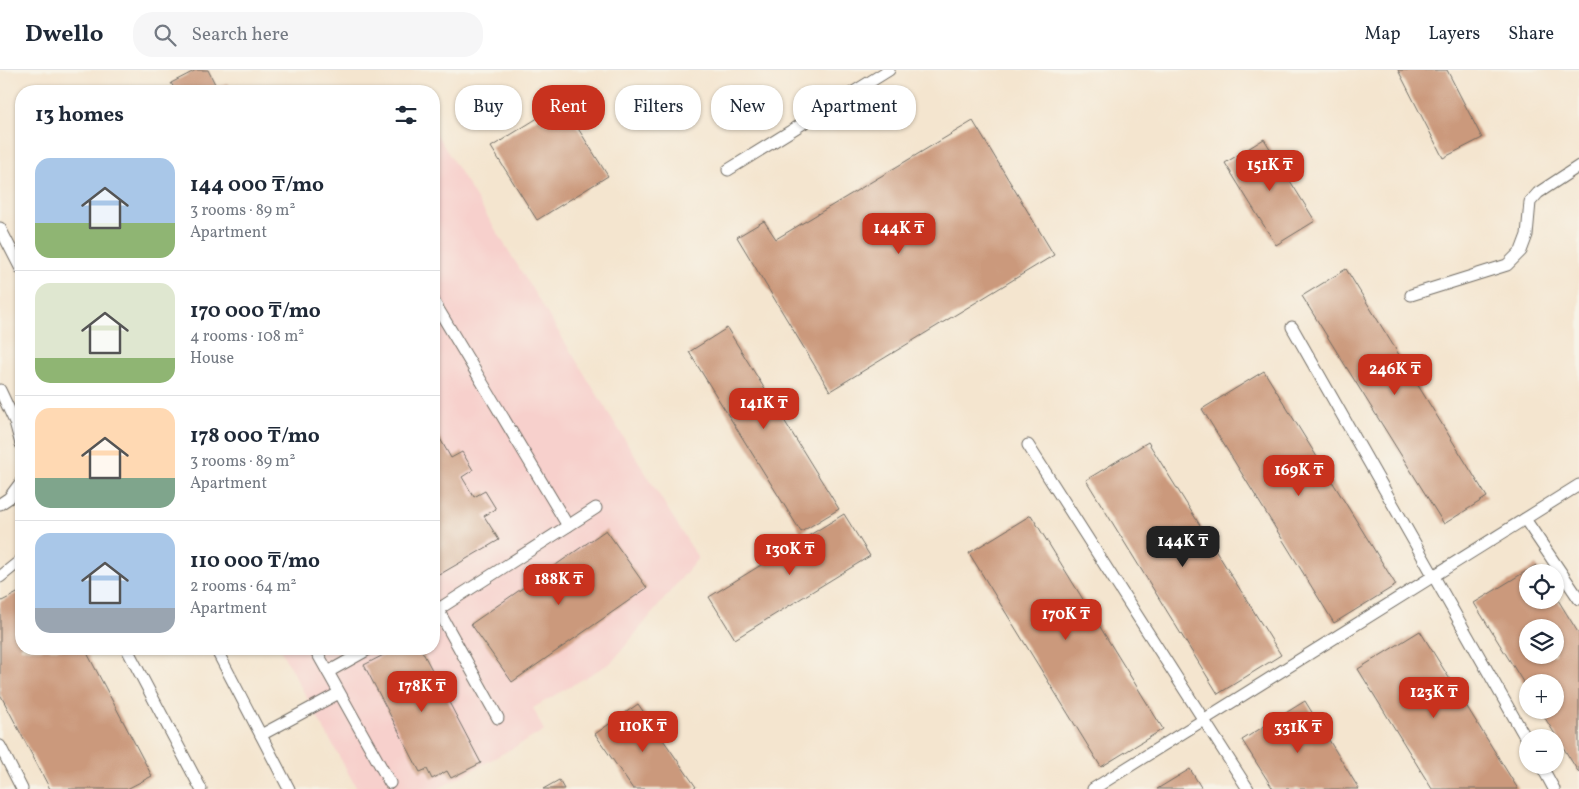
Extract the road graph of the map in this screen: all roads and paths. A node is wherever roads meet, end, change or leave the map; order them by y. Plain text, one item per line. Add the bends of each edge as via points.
1 (889, 70) edge
2 (1579, 166) edge
3 (728, 170) dead end
4 (0, 228) edge
5 (15, 257) edge
6 (1411, 296) dead end
7 (440, 312) edge
8 (1292, 327) dead end
9 (0, 390) edge
10 (15, 422) edge
11 (1028, 445) dead end
12 (1579, 485) edge
13 (15, 490) edge
14 (0, 504) edge
15 (596, 508) dead end
16 (1524, 519) junction
17 (568, 526) junction
18 (15, 565) edge
19 (1433, 576) junction
20 (0, 577) edge
21 (1579, 599) edge
22 (440, 608) edge
23 (440, 618) edge
24 (130, 655) edge
25 (219, 655) edge
26 (318, 655) edge
27 (358, 655) edge
28 (328, 672) junction
29 (339, 693) junction
30 (498, 718) dead end
31 (1203, 720) junction
32 (1521, 729) edge
33 (261, 736) junction
34 (0, 746) edge
35 (1545, 774) edge
36 (390, 783) dead end
37 (285, 788) edge
38 (22, 789) edge
39 (201, 789) edge
40 (1093, 789) edge
41 (1248, 789) edge
42 (1554, 789) edge

1 - 3 lane
2 - 6 lane via 1538,193 1530,202 1527,235 1521,251 1507,265
4 - 5 lane
7 - 17 lane
8 - 19 lane
9 - 10 lane
11 - 31 lane
12 - 16 lane
13 - 14 lane
15 - 17 lane
16 - 19 lane
16 - 21 lane
17 - 22 lane
18 - 20 lane
19 - 31 lane
19 - 32 lane
23 - 30 lane
24 - 39 lane
25 - 33 lane
26 - 28 lane
27 - 28 lane
28 - 29 lane
29 - 33 lane
29 - 36 lane
31 - 40 lane
31 - 41 lane
33 - 37 lane
34 - 38 lane
35 - 42 lane

